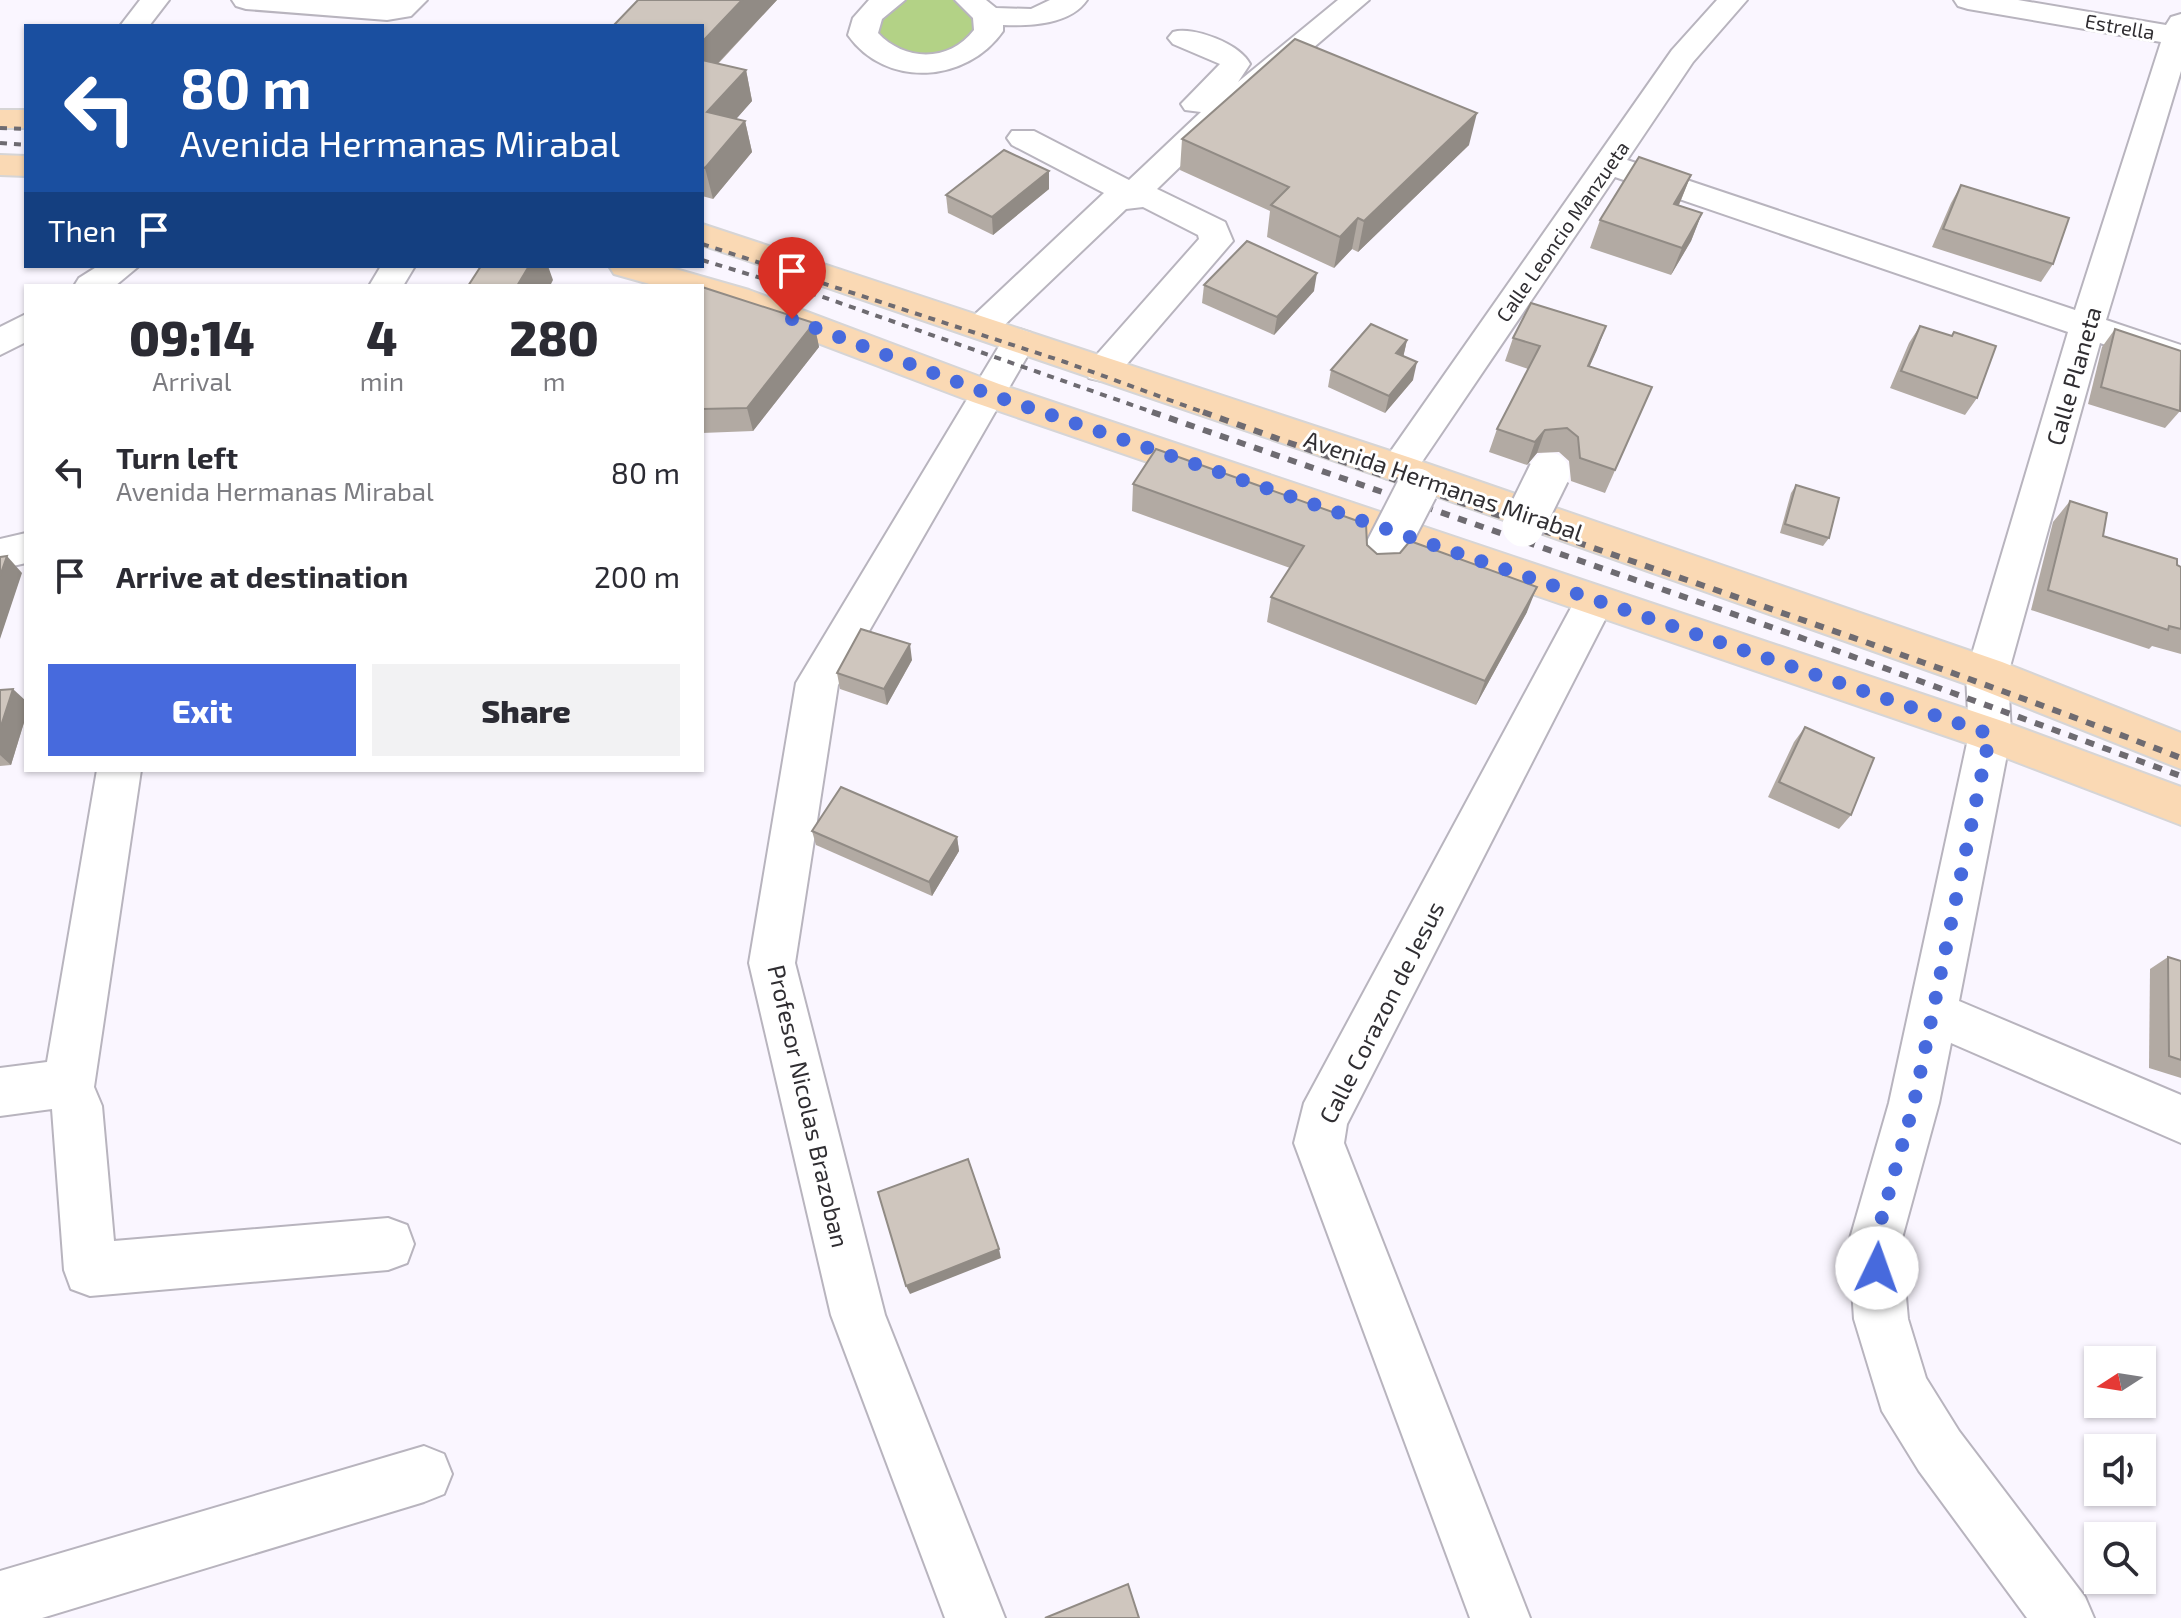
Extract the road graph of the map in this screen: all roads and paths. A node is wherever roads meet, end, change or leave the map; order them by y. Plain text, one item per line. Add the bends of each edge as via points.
1 (155, 0) edge
2 (246, 0) edge
3 (413, 0) edge
4 (891, 0) edge
5 (1073, 0) edge
6 (1355, 0) edge
7 (1733, 0) edge
8 (1968, 0) edge
9 (978, 8) edge
10 (136, 24) edge
11 (2179, 30) edge
12 (1177, 51) dead end
13 (0, 119) edge
14 (24, 119) edge
15 (1023, 138) dead end
16 (1608, 164) junction
17 (0, 165) edge
18 (24, 166) edge
19 (1120, 189) junction
20 (1213, 229) junction
21 (704, 235) edge
22 (1253, 247) edge
23 (119, 268) edge
24 (633, 268) edge
25 (94, 284) edge
26 (689, 284) edge
27 (704, 289) edge
28 (24, 327) edge
29 (982, 327) junction
30 (2087, 327) junction
31 (1019, 341) junction
32 (0, 343) edge
33 (24, 346) edge
34 (2181, 358) edge
35 (1102, 369) junction
36 (986, 393) junction
37 (1549, 473) dead end
38 (1408, 478) junction
39 (1523, 526) dead end
40 (24, 548) edge
41 (0, 554) edge
42 (1381, 559) edge
43 (1594, 602) junction
44 (1987, 674) junction
45 (1990, 734) junction
46 (2181, 751) edge
47 (119, 772) edge
48 (2181, 806) edge
49 (1934, 1013) junction
50 (69, 1087) junction
51 (0, 1092) edge
52 (2181, 1119) edge
53 (388, 1244) dead end
54 (424, 1474) dead end
55 (0, 1601) edge
56 (975, 1618) edge
57 (1500, 1618) edge
58 (2064, 1618) edge

1 - 10 street
2 - 3 street via 387,11 401,10
4 - 9 street via 863,23 863,35 881,55 899,61 941,63 977,49 991,27
5 - 9 street via 1035,18
6 - 19 street
7 - 16 street, Calle Leoncio Manzueta via 1682,56
8 - 11 street, Estrella
11 - 30 street, Calle Planeta
12 - 19 street via 1232,58 1235,64
13 - 14 main road
15 - 19 street
16 - 30 street
16 - 38 street, Calle Leoncio Manzueta
17 - 18 main road
19 - 20 street via 1147,196
19 - 29 street via 1116,200
20 - 22 street
20 - 35 street via 1216,241
21 - 29 main road, Avenida Hermanas Mirabal
23 - 25 street
24 - 26 main road
27 - 36 main road
28 - 32 street
29 - 31 main road, Avenida Hermanas Mirabal
30 - 34 street
30 - 44 street, Calle Planeta
31 - 35 main road, Avenida Hermanas Mirabal
31 - 36 street, Profesor Nicolas Brazoban
32 - 33 street
35 - 38 main road, Avenida Hermanas Mirabal
36 - 43 main road
36 - 56 street, Profesor Nicolas Brazoban via 817,683 772,963 858,1315
37 - 39 street, bridge
38 - 42 street, Calle Leoncio Manzueta, bridge
38 - 44 main road, Avenida Hermanas Mirabal
40 - 41 street
43 - 45 main road
43 - 57 street, Calle Corazon de Jesus via 1322,1120 1319,1143
44 - 45 street, Calle Planeta
44 - 46 main road, Avenida Hermanas Mirabal
45 - 48 main road
45 - 49 street, Calle Planeta
47 - 50 street via 75,1013
49 - 52 street
49 - 58 street, Calle Planeta via 1875,1242 1881,1319 1902,1391 1939,1451
50 - 51 street
50 - 53 street via 77,1106 90,1270
54 - 55 street

